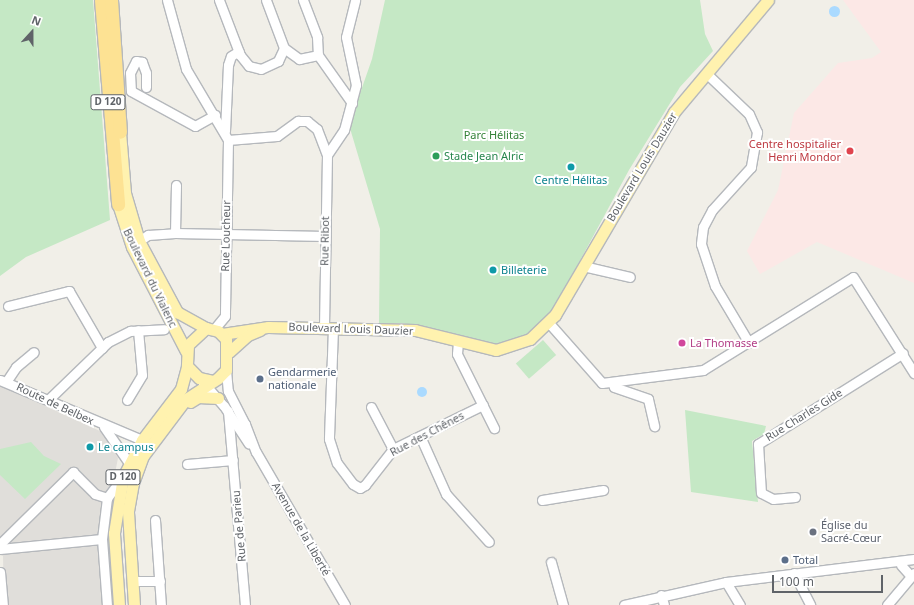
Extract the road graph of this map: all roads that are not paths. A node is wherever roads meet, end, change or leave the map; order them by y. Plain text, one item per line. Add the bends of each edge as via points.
1 (101, 0) edge
2 (111, 0) edge
3 (167, 0) edge
4 (219, 0) edge
5 (266, 0) edge
6 (303, 0) edge
7 (355, 0) edge
8 (768, 0) edge
9 (284, 48) junction
10 (238, 51) junction
11 (318, 55) junction
12 (706, 72) junction
13 (146, 87) dead end
14 (352, 103) junction
15 (214, 115) junction
16 (120, 132) joint
17 (227, 135) junction
18 (327, 155) junction
19 (176, 185) dead end
20 (118, 204) joint
21 (175, 233) junction
22 (226, 235) junction
23 (325, 236) junction
24 (139, 242) junction
25 (584, 266) junction
26 (630, 277) dead end
27 (8, 306) dead end
28 (549, 323) junction
29 (268, 326) junction
30 (328, 328) junction
31 (164, 329) dead end
32 (138, 330) junction
33 (214, 330) junction
34 (458, 342) junction
35 (749, 343) junction
36 (102, 348) junction
37 (186, 351) junction
38 (34, 352) dead end
39 (229, 352) junction
40 (903, 353) junction
41 (187, 366) junction
42 (226, 370) junction
43 (914, 373) edge
44 (3, 381) edge
45 (206, 381) junction
46 (612, 382) junction
47 (218, 398) junction
48 (49, 399) junction
49 (127, 400) dead end
50 (483, 405) junction
51 (371, 407) dead end
52 (228, 411) junction
53 (175, 413) junction
54 (654, 426) dead end
55 (104, 427) junction
56 (243, 428) junction
57 (494, 428) dead end
58 (420, 436) junction
59 (142, 440) junction
60 (232, 447) junction
61 (393, 450) junction
62 (233, 460) junction
63 (129, 463) junction
64 (187, 464) dead end
65 (123, 477) junction
66 (360, 488) joint
67 (603, 490) dead end
68 (795, 497) dead end
69 (107, 498) junction
70 (542, 500) dead end
71 (155, 520) dead end
72 (102, 539) junction
73 (489, 542) dead end
74 (0, 544) edge
75 (0, 549) edge
76 (914, 559) edge
77 (551, 562) dead end
78 (914, 564) edge
79 (880, 565) junction
80 (901, 565) junction
81 (0, 572) edge
82 (794, 573) junction
83 (913, 575) edge
84 (132, 581) junction
85 (160, 581) junction
86 (726, 582) junction
87 (1, 587) edge
88 (661, 595) junction
89 (107, 603) edge
90 (3, 605) edge
91 (119, 605) edge
92 (134, 605) edge
93 (161, 605) edge
94 (245, 605) edge
95 (345, 605) edge
96 (563, 605) edge
97 (624, 605) edge
98 (664, 605) edge
99 (740, 605) edge
100 (810, 605) edge
101 (887, 605) edge

1 - 20 highway, D 120
2 - 16 highway, D 120
3 - 15 street via 186,69
4 - 10 street
5 - 9 street
6 - 11 street via 317,37
7 - 14 street via 346,36 356,78
8 - 12 main road, Boulevard Louis Dauzier
9 - 10 street via 278,62 261,69 249,66
9 - 11 street via 298,59
10 - 17 street, Rue Loucheur via 231,56 228,65
11 - 14 street
12 - 25 main road, Boulevard Louis Dauzier via 664,126
12 - 35 street via 749,114 757,132 751,167 712,210 703,227 701,244 715,286
13 - 15 street via 146,73 142,62 136,62 130,73 131,91 195,126
14 - 18 street via 344,130
15 - 17 street
16 - 24 main road, D 120 via 125,193
17 - 18 street via 277,136 293,123 303,120 317,129
17 - 22 street, Rue Loucheur
18 - 23 street, Rue Ribot
19 - 21 street
20 - 37 main road, Boulevard du Vialenc / D 120 via 132,247
21 - 22 street
21 - 24 street via 148,235
22 - 23 street
22 - 33 street, Rue Loucheur via 225,316
23 - 30 street, Rue Ribot
24 - 33 main road, D 120 via 177,312
25 - 26 street
25 - 28 main road, Boulevard Louis Dauzier
27 - 36 street via 69,291
28 - 34 main road, Boulevard Louis Dauzier via 530,339 510,348 496,350
28 - 46 street via 589,367 596,380
29 - 30 main road, Boulevard Louis Dauzier
29 - 33 main road, Boulevard Louis Dauzier
29 - 39 main road, Boulevard Louis Dauzier via 248,335
30 - 34 main road, Boulevard Louis Dauzier via 415,330
30 - 66 street, Rue Ribot via 331,450 353,484
31 - 32 street
32 - 36 street via 120,336
32 - 49 street via 142,375
33 - 37 main road via 190,339
33 - 39 main road
34 - 50 street via 457,354
35 - 40 street via 853,277
35 - 46 street via 704,370
36 - 48 street
37 - 41 main road
38 - 44 street, Route de Belbex
39 - 42 main road
40 - 43 street
40 - 68 street, Rue Charles Gide via 758,444 761,493 772,499
41 - 45 main road
41 - 59 main road, D 120 via 181,389
42 - 45 main road
42 - 56 street, Avenue de la Liberté via 230,396
44 - 48 street, Route de Belbex
45 - 47 street, Avenue de la Liberté
45 - 53 main road, D 120
46 - 54 street via 614,387 648,399
47 - 52 street, Avenue de la Liberté
47 - 53 main road via 198,397
48 - 55 street, Route de Belbex
50 - 57 street
50 - 58 street, Rue des Chênes
51 - 61 street
52 - 56 street, Avenue de la Liberté
52 - 60 street, Rue de Parieu
53 - 84 main road, D 120 via 143,456 133,483 128,511
55 - 59 street, Route de Belbex
55 - 63 street, Route de Belbex
56 - 60 street
56 - 95 street, Avenue de la Liberté
58 - 61 street, Rue des Chênes
58 - 73 street via 446,494
59 - 63 main road, D 120
60 - 62 street, Rue de Parieu
61 - 66 street, Rue des Chênes
62 - 64 street
62 - 94 street, Rue de Parieu
63 - 65 main road, D 120
65 - 69 street
65 - 91 main road, D 120 via 114,533
67 - 70 street
69 - 72 street
69 - 74 street via 95,494 72,472
71 - 85 street
72 - 75 street
72 - 89 street
76 - 79 street
77 - 96 street
78 - 80 street
79 - 80 street
79 - 82 street
80 - 83 street
81 - 87 street
82 - 86 street
82 - 100 street
83 - 101 street
84 - 85 street
84 - 92 main road, D 120
85 - 93 street
86 - 88 street
86 - 99 street
87 - 90 street
88 - 97 street
88 - 98 street

